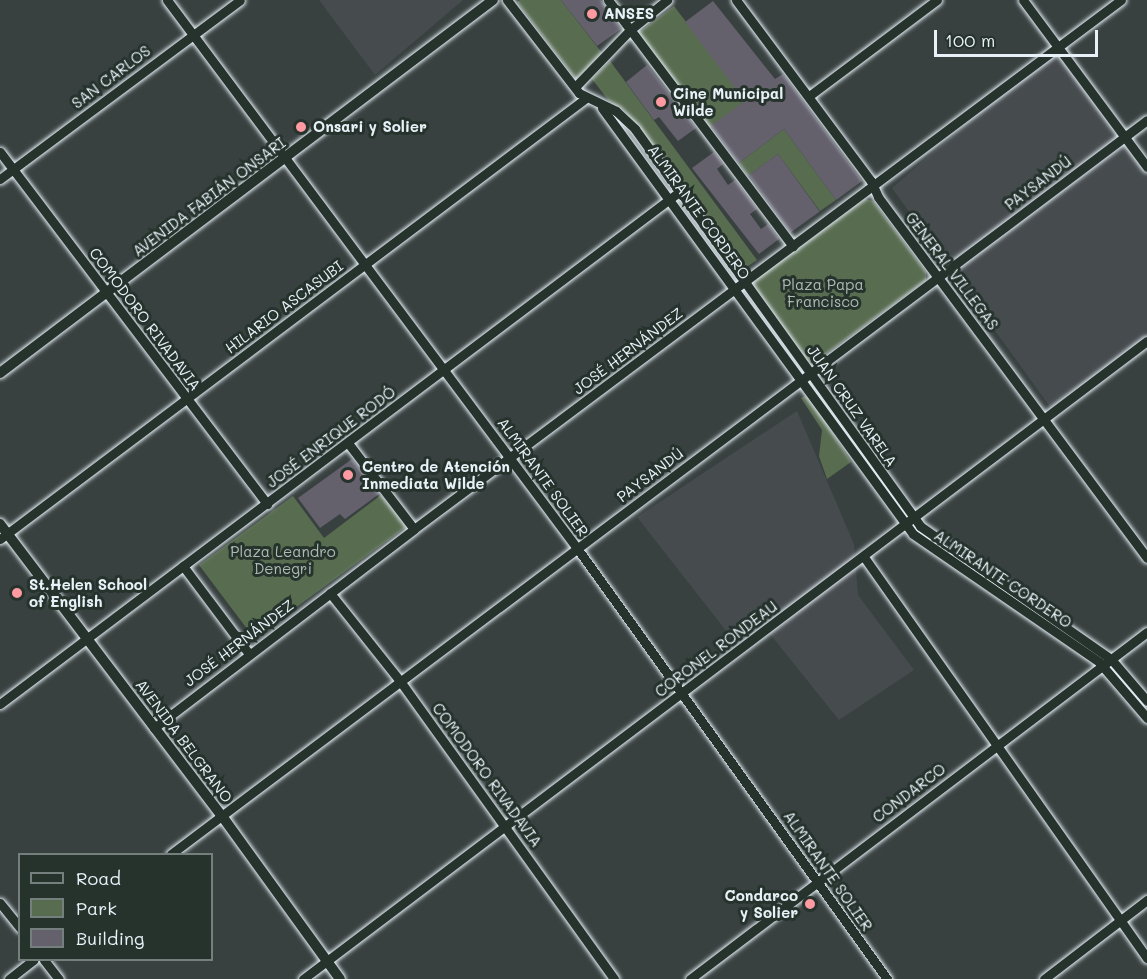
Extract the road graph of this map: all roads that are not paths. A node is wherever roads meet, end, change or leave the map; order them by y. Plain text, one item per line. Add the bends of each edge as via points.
1 (167, 0) edge
2 (240, 0) edge
3 (493, 0) edge
4 (507, 0) edge
5 (608, 0) edge
6 (667, 0) edge
7 (736, 0) edge
8 (937, 0) edge
9 (1023, 0) edge
10 (1121, 0) edge
11 (630, 30) junction
12 (193, 35) junction
13 (1058, 46) junction
14 (575, 87) junction
15 (809, 96) junction
16 (586, 98) junction
17 (598, 104) junction
18 (1147, 120) edge
19 (1124, 137) junction
20 (0, 152) edge
21 (284, 159) junction
22 (1147, 167) edge
23 (13, 169) junction
24 (0, 179) edge
25 (874, 186) junction
26 (679, 192) junction
27 (671, 199) junction
28 (793, 246) junction
29 (365, 265) junction
30 (938, 278) junction
31 (744, 283) junction
32 (736, 289) junction
33 (107, 294) junction
34 (1147, 341) edge
35 (444, 369) junction
36 (0, 373) edge
37 (811, 373) junction
38 (802, 380) junction
39 (186, 399) junction
40 (1044, 418) junction
41 (348, 443) junction
42 (510, 457) junction
43 (267, 504) junction
44 (910, 522) junction
45 (414, 529) junction
46 (2, 532) edge
47 (577, 548) junction
48 (864, 557) junction
49 (1147, 558) edge
50 (183, 566) junction
51 (330, 593) junction
52 (1147, 632) edge
53 (86, 637) junction
54 (249, 654) junction
55 (1107, 662) junction
56 (400, 681) junction
57 (683, 692) junction
58 (1147, 702) edge
59 (0, 704) edge
60 (1147, 718) edge
61 (154, 728) junction
62 (996, 746) junction
63 (222, 816) junction
64 (505, 824) junction
65 (174, 853) edge
66 (818, 882) junction
67 (1147, 900) edge
68 (0, 903) edge
69 (1120, 921) junction
70 (18, 926) edge
71 (1147, 958) edge
72 (32, 961) edge
73 (45, 961) edge
74 (327, 961) junction
75 (9, 979) edge
76 (59, 979) edge
77 (303, 979) edge
78 (340, 979) edge
79 (614, 979) edge
80 (690, 979) edge
81 (886, 979) edge
82 (1044, 979) edge

1 - 12 street, ALMIRANTE SOLIER
2 - 12 street, SAN CARLOS
3 - 21 street, AVENIDA FABIÁN ONSARI
4 - 14 street
5 - 11 street
6 - 11 street
7 - 15 street, GENERAL VILLEGAS
8 - 15 street
9 - 13 street
10 - 13 street, JOSÉ HERNÁNDEZ
11 - 14 street
11 - 28 street
12 - 21 street, ALMIRANTE SOLIER
12 - 23 street, SAN CARLOS
13 - 19 street
13 - 25 street, JOSÉ HERNÁNDEZ
14 - 16 street, JUAN CRUZ VARELA
15 - 25 street, GENERAL VILLEGAS
16 - 17 street, JUAN CRUZ VARELA
16 - 29 street, HILARIO ASCASUBI
17 - 26 street, JUAN CRUZ VARELA via 628,121
17 - 27 street, ALMIRANTE CORDERO
18 - 19 street, PAYSANDÚ
19 - 22 street
19 - 30 street, PAYSANDÚ
20 - 23 street, COMODORO RIVADAVIA
21 - 29 street, ALMIRANTE SOLIER
21 - 33 street, AVENIDA FABIÁN ONSARI
23 - 24 street, SAN CARLOS
23 - 33 street, COMODORO RIVADAVIA
25 - 28 street, JOSÉ HERNÁNDEZ
25 - 30 street, GENERAL VILLEGAS
26 - 27 street, JOSÉ ENRIQUE RODÓ
26 - 31 street, JUAN CRUZ VARELA
27 - 32 street, ALMIRANTE CORDERO
27 - 35 street, JOSÉ ENRIQUE RODÓ
28 - 31 street, JOSÉ HERNÁNDEZ
29 - 35 street, ALMIRANTE SOLIER
29 - 39 street, HILARIO ASCASUBI
30 - 37 street, PAYSANDÚ
30 - 40 street, GENERAL VILLEGAS
31 - 32 street, JOSÉ HERNÁNDEZ
31 - 37 street, JUAN CRUZ VARELA
32 - 38 street, ALMIRANTE CORDERO
32 - 42 street, JOSÉ HERNÁNDEZ
33 - 36 street, AVENIDA FABIÁN ONSARI
33 - 39 street, COMODORO RIVADAVIA
34 - 40 street, CORONEL RONDEAU
35 - 41 street, JOSÉ ENRIQUE RODÓ
35 - 42 street, ALMIRANTE SOLIER
37 - 38 street, PAYSANDÚ
37 - 44 street, JUAN CRUZ VARELA
38 - 44 street, ALMIRANTE CORDERO
38 - 47 street, PAYSANDÚ
39 - 43 street, COMODORO RIVADAVIA
39 - 46 street, HILARIO ASCASUBI
40 - 44 street, CORONEL RONDEAU
40 - 49 street, GENERAL VILLEGAS
41 - 43 street, JOSÉ ENRIQUE RODÓ
41 - 45 street
42 - 45 street, JOSÉ HERNÁNDEZ
42 - 47 street, ALMIRANTE SOLIER
43 - 50 street, JOSÉ ENRIQUE RODÓ
44 - 48 street, CORONEL RONDEAU
44 - 55 street, ALMIRANTE CORDERO via 920,541
45 - 51 street, JOSÉ HERNÁNDEZ
46 - 53 street, AVENIDA BELGRANO
47 - 56 street, PAYSANDÚ
47 - 57 street, ALMIRANTE SOLIER
48 - 57 street, CORONEL RONDEAU
48 - 62 street
50 - 53 street, JOSÉ ENRIQUE RODÓ
50 - 54 street
51 - 54 street, JOSÉ HERNÁNDEZ
51 - 56 street, COMODORO RIVADAVIA
52 - 55 street, CONDARCO
53 - 59 street, JOSÉ ENRIQUE RODÓ
53 - 61 street, AVENIDA BELGRANO
54 - 61 street, JOSÉ HERNÁNDEZ
55 - 58 street
55 - 60 street, ALMIRANTE CORDERO
55 - 62 street, CONDARCO
56 - 63 street, PAYSANDÚ
56 - 64 street, COMODORO RIVADAVIA
57 - 64 street, CORONEL RONDEAU
57 - 66 street, ALMIRANTE SOLIER
61 - 63 street, AVENIDA BELGRANO
62 - 66 street, CONDARCO
62 - 69 street
63 - 65 street, PAYSANDÚ
63 - 74 street, AVENIDA BELGRANO
64 - 74 street, CORONEL RONDEAU
64 - 79 street, COMODORO RIVADAVIA
66 - 80 street, CONDARCO
66 - 81 street, ALMIRANTE SOLIER
67 - 69 street
68 - 70 street
69 - 71 street
69 - 82 street
72 - 75 street
73 - 76 street
74 - 77 street, CORONEL RONDEAU
74 - 78 street, AVENIDA BELGRANO

